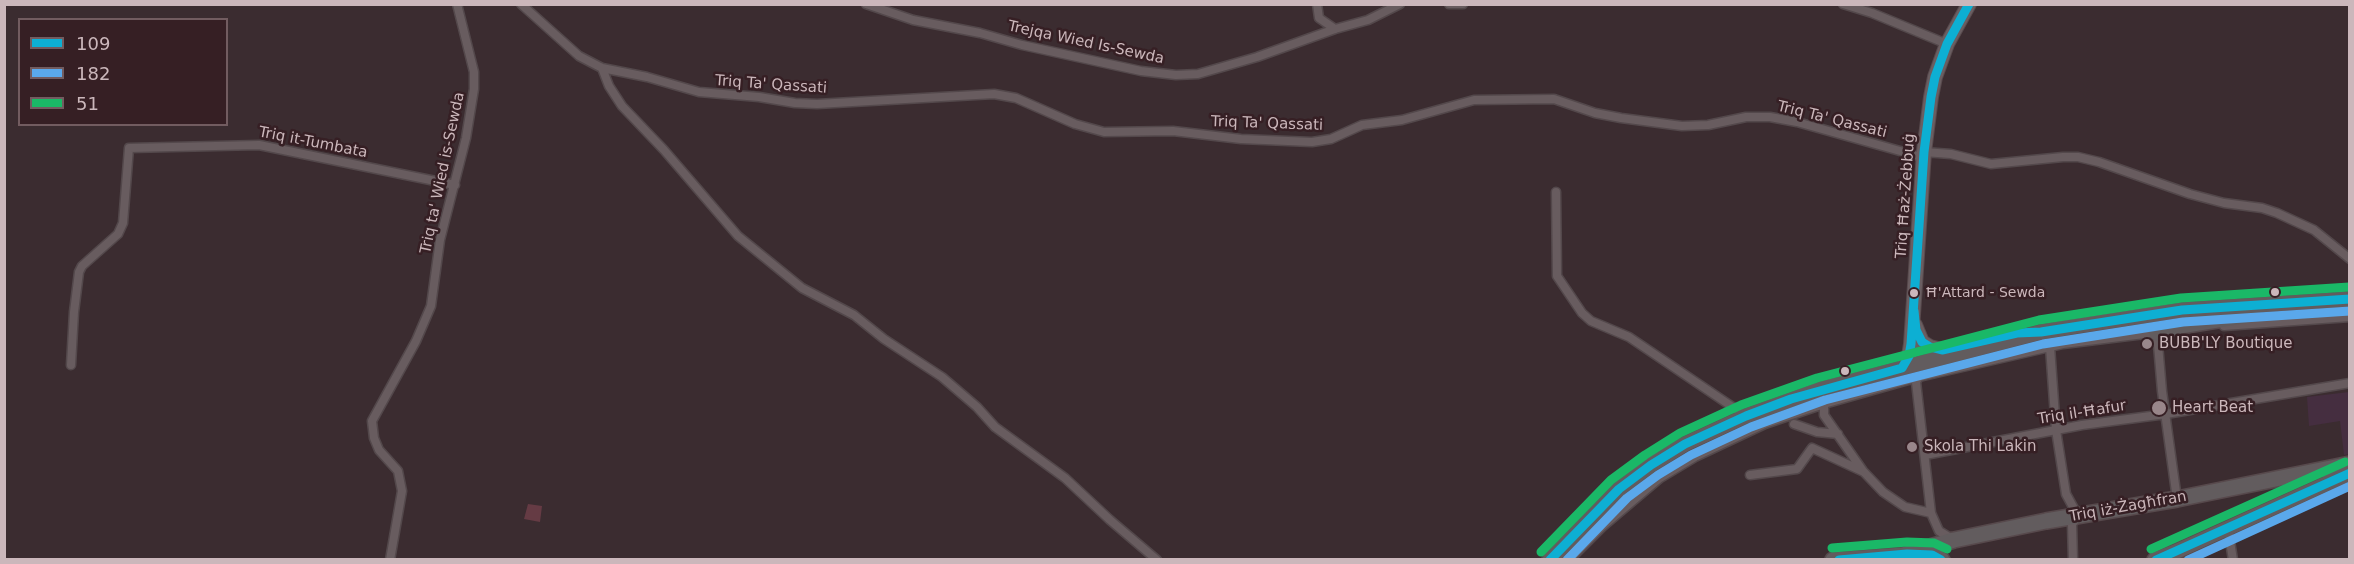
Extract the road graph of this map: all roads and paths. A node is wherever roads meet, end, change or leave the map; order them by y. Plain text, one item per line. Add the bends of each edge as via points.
1 (457, 4) edge
2 (521, 4) edge
3 (866, 4) edge
4 (1317, 4) edge
5 (1400, 4) edge
6 (1449, 4) edge
7 (1463, 4) edge
8 (1843, 4) edge
9 (1969, 4) edge
10 (1335, 29) junction
11 (1947, 44) junction
12 (602, 68) junction
13 (1925, 155) junction
14 (454, 185) junction
15 (1556, 192) dead end
16 (2349, 259) edge
17 (2348, 299) edge
18 (1914, 317) junction
19 (2349, 317) edge
20 (2041, 332) junction
21 (2157, 333) junction
22 (2050, 347) junction
23 (71, 365) dead end
24 (1902, 368) junction
25 (1919, 377) junction
26 (2349, 383) edge
27 (1824, 404) junction
28 (2166, 414) junction
29 (1746, 416) junction
30 (1794, 424) dead end
31 (2056, 430) junction
32 (1817, 432) junction
33 (1838, 434) junction
34 (1812, 448) junction
35 (1925, 455) junction
36 (2349, 464) edge
37 (1863, 471) junction
38 (2349, 473) edge
39 (1750, 475) dead end
40 (2177, 500) junction
41 (1931, 513) junction
42 (2078, 516) junction
43 (2228, 529) junction
44 (1954, 540) junction
45 (1905, 554) junction
46 (1935, 558) edge
47 (390, 560) edge
48 (1157, 560) edge
49 (1550, 560) edge
50 (1569, 560) edge
51 (1833, 560) edge
52 (2073, 560) edge
53 (2155, 560) edge
54 (2233, 560) edge

1 - 14 street, Triq ta' Wied is-Sewda via 474,72 474,89
2 - 12 street via 579,56
3 - 10 street, Trejqa Wied Is-Sewda via 913,20 1022,45 1176,75 1212,71
4 - 10 street via 1319,18
5 - 10 street, Trejqa Wied Is-Sewda via 1368,20
6 - 7 street
8 - 11 street
9 - 11 main road, Triq Ħaż-Żebbuġ
11 - 13 main road, Triq Ħaż-Żebbuġ via 1935,77
12 - 13 street, Triq Ta' Qassati via 699,92 795,103 994,94 1016,98 1104,132 1173,131 1312,142 1331,139 1362,125 1402,120 1474,100 1554,99 1595,113 1682,126 1770,117
12 - 48 street via 622,106 744,242 802,288 854,315 942,377 995,427 1065,478
13 - 16 street, Triq Ta' Qassati via 1951,154 1991,164 2063,157 2099,162 2224,204 2277,213 2314,230
13 - 18 main road, Triq Ħaż-Żebbuġ
14 - 23 street, Triq it-Tumbata via 259,145 129,148 123,223 118,234 79,272
14 - 47 street, Triq ta' Wied is-Sewda via 440,240 431,306 417,340 372,421 380,450 398,471 402,490
15 - 29 street via 1557,276 1574,303 1591,321 1629,338
17 - 20 highway via 2182,310
17 - 21 highway
18 - 20 main road, Triq Ħaż-Żebbuġ via 1922,342 1942,350 2017,333
18 - 24 main road, Triq Ħaż-Żebbuġ via 1910,350
19 - 21 street
20 - 24 highway
21 - 22 street
21 - 28 street
22 - 25 street
22 - 31 street
24 - 29 highway via 1821,389
25 - 27 street
25 - 35 street via 1916,382
26 - 28 street, Triq il-Ħafur
27 - 33 street via 1824,415
27 - 50 street via 1736,437 1660,478
28 - 31 street, Triq il-Ħafur
28 - 40 street
29 - 49 highway via 1685,444 1651,465 1619,489
30 - 32 street
31 - 35 street, Triq il-Ħafur
31 - 42 street via 2066,494
32 - 33 street
32 - 34 street
33 - 37 street
34 - 37 street
34 - 39 street via 1797,469
35 - 41 street
36 - 40 highway, Triq iż-Żagħfran
37 - 41 street via 1905,507
38 - 43 highway
40 - 42 highway, Triq iż-Żagħfran
41 - 44 street via 1939,531
42 - 44 highway, Triq iż-Żagħfran
42 - 52 street via 2072,524
43 - 53 highway
43 - 54 street
44 - 45 highway, Triq iż-Żagħfran
45 - 46 highway
45 - 51 highway

